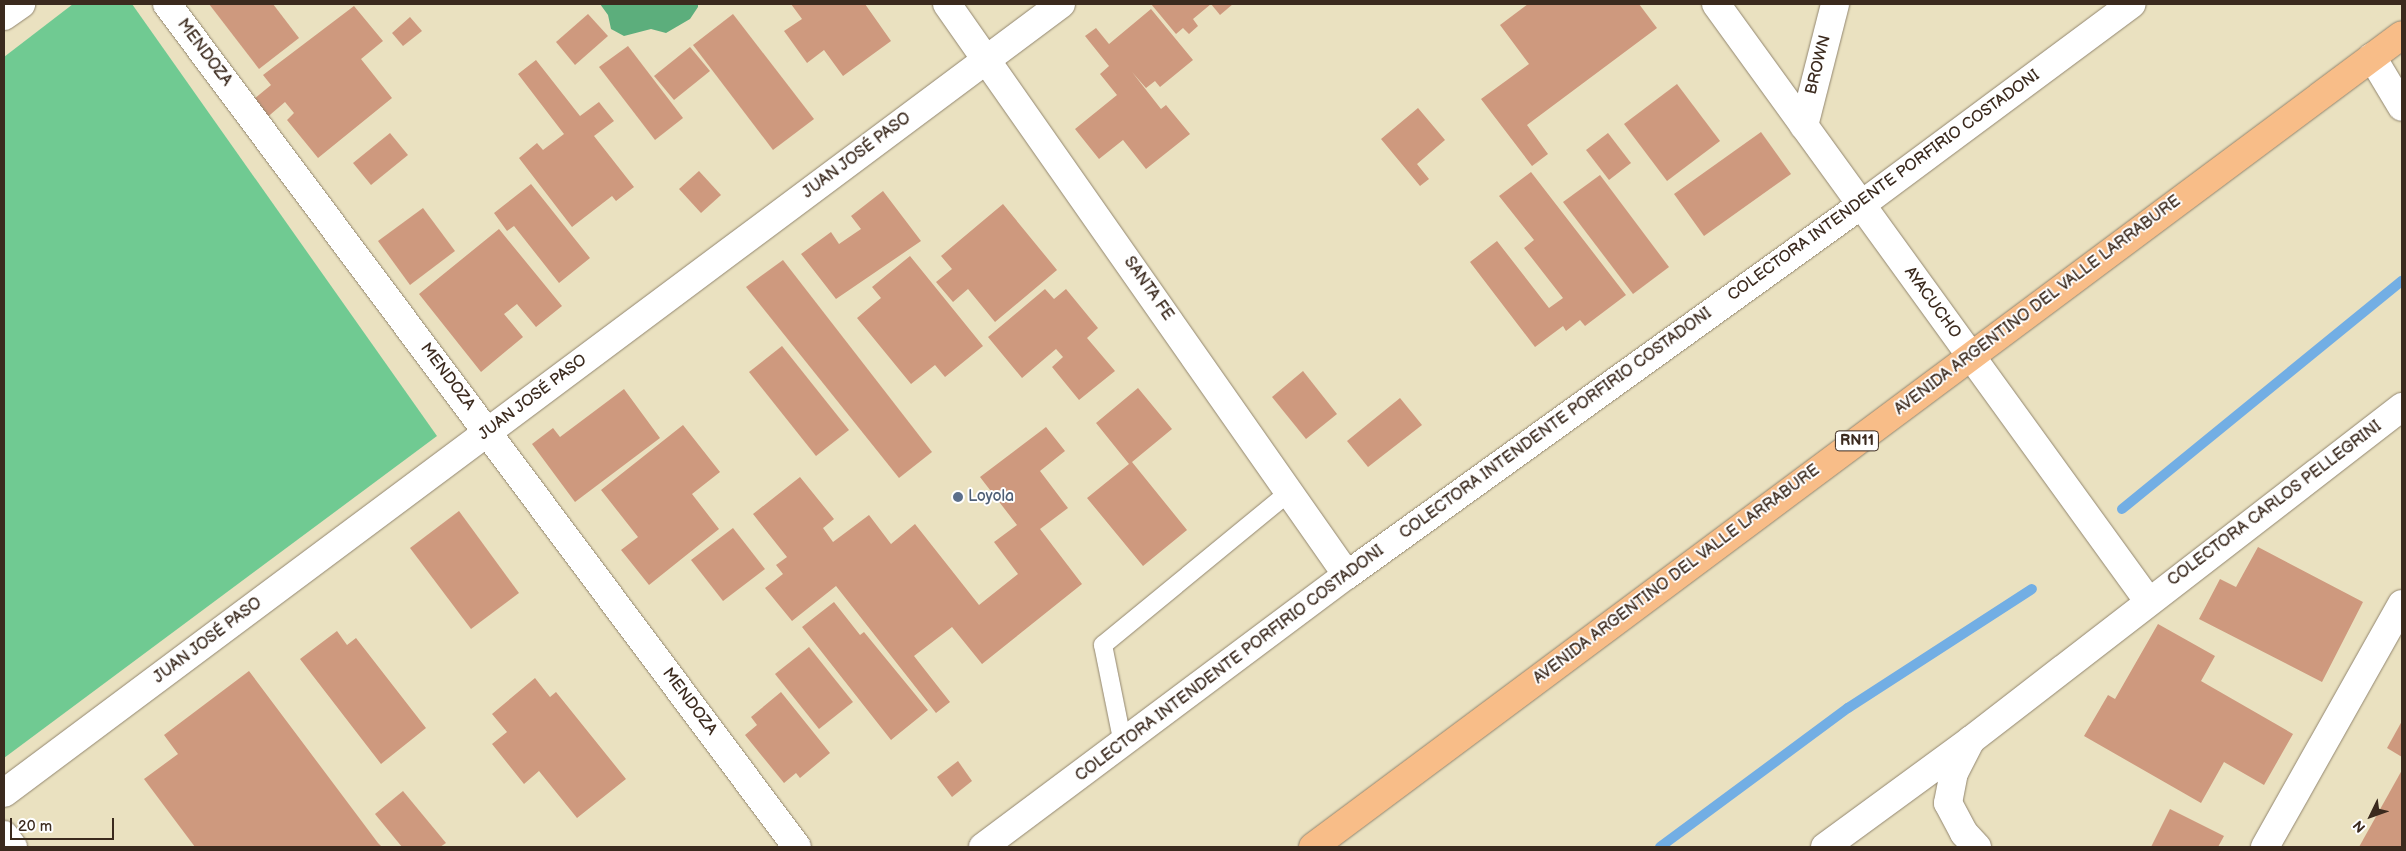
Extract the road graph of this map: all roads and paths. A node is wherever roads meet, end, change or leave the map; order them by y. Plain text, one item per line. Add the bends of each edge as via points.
1 (21, 4) edge
2 (167, 4) edge
3 (947, 4) edge
4 (1062, 4) edge
5 (1716, 4) edge
6 (1835, 4) edge
7 (2132, 4) edge
8 (4, 16) edge
9 (2402, 35) edge
10 (2372, 57) junction
11 (988, 59) junction
12 (2402, 108) edge
13 (1804, 126) junction
14 (1861, 205) junction
15 (1970, 357) junction
16 (2402, 407) edge
17 (488, 432) junction
18 (1289, 492) junction
19 (1347, 574) junction
20 (2149, 602) junction
21 (2402, 604) edge
22 (1971, 740) junction
23 (1122, 744) junction
24 (4, 793) edge
25 (4, 835) edge
26 (13, 847) edge
27 (797, 847) edge
28 (983, 847) edge
29 (1313, 847) edge
30 (1825, 847) edge
31 (1977, 847) edge
32 (2265, 847) edge

1 - 8 street
2 - 17 street, MENDOZA
3 - 11 street, SANTA FE
4 - 11 street, JUAN JOSÉ PASO
5 - 13 street, AYACUCHO
6 - 13 street, BROWN
7 - 14 street, COLECTORA INTENDENTE PORFIRIO COSTADONI
9 - 10 highway, AVENIDA ARGENTINO DEL VALLE LARRABURE / RN11
10 - 12 street
10 - 15 highway, AVENIDA ARGENTINO DEL VALLE LARRABURE / RN11
11 - 17 street, JUAN JOSÉ PASO
11 - 18 street, SANTA FE
13 - 14 street, AYACUCHO
14 - 15 street, AYACUCHO
14 - 19 street, COLECTORA INTENDENTE PORFIRIO COSTADONI
15 - 20 street, AYACUCHO
15 - 29 highway, AVENIDA ARGENTINO DEL VALLE LARRABURE / RN11
16 - 20 street, COLECTORA CARLOS PELLEGRINI
17 - 24 street, JUAN JOSÉ PASO
17 - 27 street, MENDOZA
18 - 19 street, SANTA FE
18 - 23 lane via 1103,645
19 - 23 street, COLECTORA INTENDENTE PORFIRIO COSTADONI
20 - 22 street, COLECTORA CARLOS PELLEGRINI
21 - 32 street
22 - 30 street, COLECTORA CARLOS PELLEGRINI
22 - 31 street via 1954,773 1948,803 1964,833
23 - 28 street, COLECTORA INTENDENTE PORFIRIO COSTADONI
25 - 26 street

